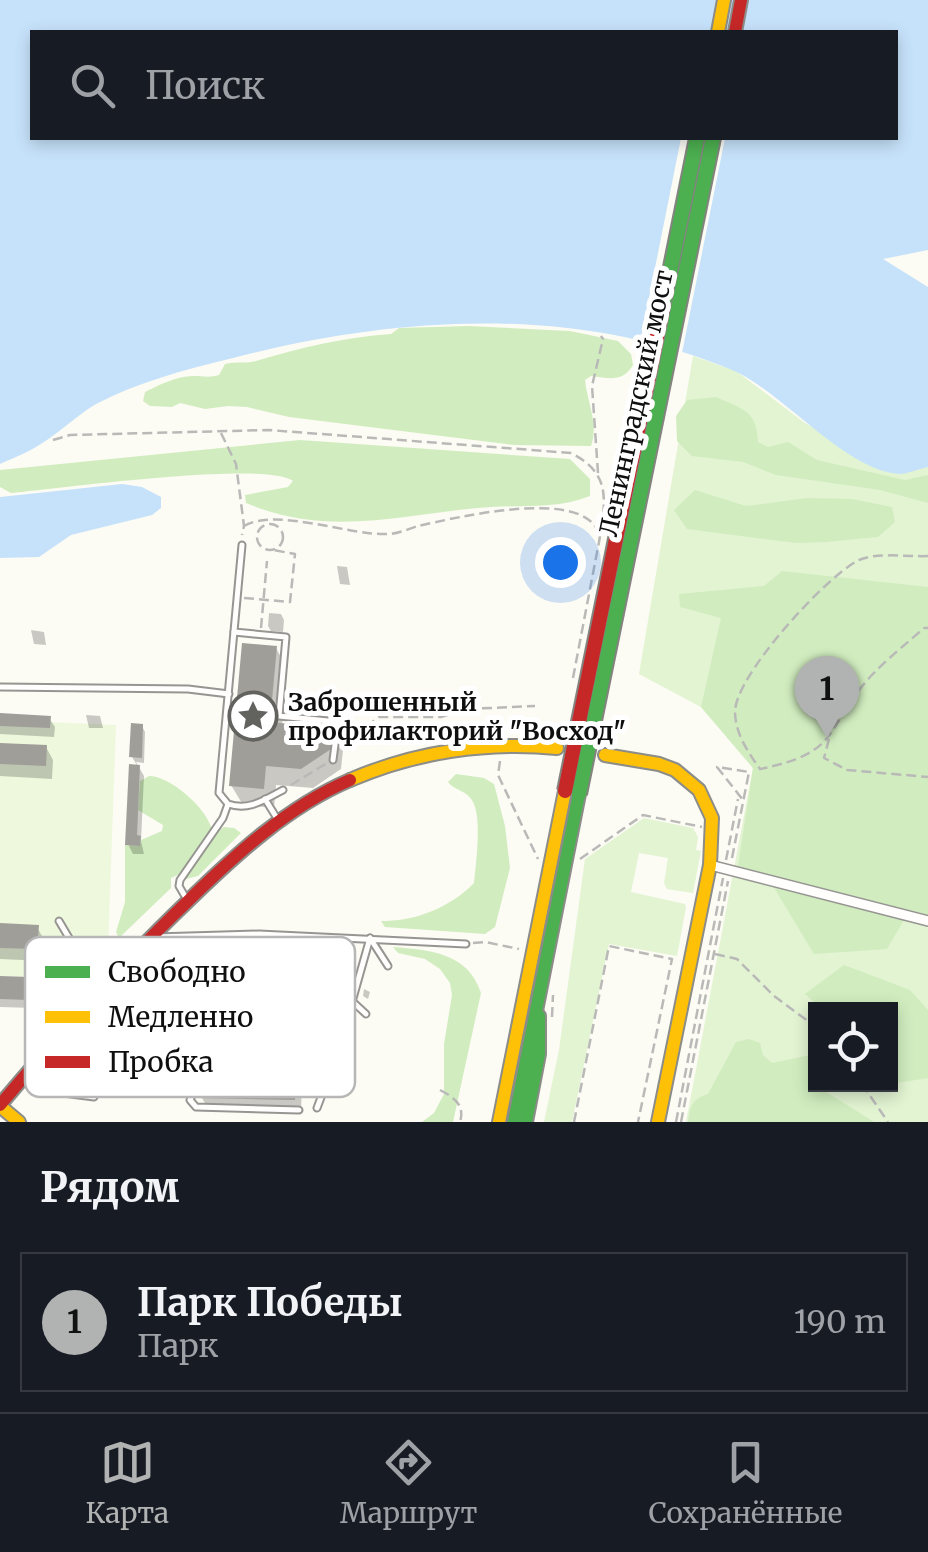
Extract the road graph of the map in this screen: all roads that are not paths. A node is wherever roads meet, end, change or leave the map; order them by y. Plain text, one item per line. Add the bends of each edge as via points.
1 (724, 0) edge
2 (741, 0) edge
3 (718, 30) edge
4 (734, 30) edge
5 (696, 140) edge
6 (713, 140) edge
7 (242, 547) road end
8 (234, 632) junction
9 (0, 687) edge
10 (228, 694) junction
11 (556, 748) dead end
12 (605, 755) dead end
13 (332, 760) road end
14 (282, 790) road end
15 (572, 793) junction
16 (265, 800) junction
17 (228, 804) junction
18 (278, 820) junction
19 (722, 868) junction
20 (193, 900) junction
21 (59, 921) dead end
22 (928, 921) edge
23 (69, 937) edge
24 (151, 937) joint
25 (342, 937) edge
26 (355, 937) edge
27 (370, 938) junction
28 (466, 944) road end
29 (388, 966) dead end
30 (546, 993) junction
31 (355, 994) edge
32 (355, 1004) edge
33 (366, 1014) dead end
34 (25, 1076) edge
35 (23, 1078) joint
36 (191, 1097) edge
37 (320, 1097) edge
38 (0, 1106) edge
39 (316, 1108) dead end
40 (300, 1110) dead end
41 (19, 1122) edge
42 (499, 1122) edge
43 (514, 1122) edge
44 (526, 1122) edge
45 (658, 1122) edge

1 - 3 main road
2 - 4 main road
5 - 15 main road, Ленинградский мост, bridge
6 - 15 main road, Ленинградский мост, bridge
7 - 8 lane
8 - 10 lane
8 - 13 lane via 286,637 279,716 338,722
9 - 10 lane
10 - 17 lane via 219,793
11 - 18 main road via 484,747 380,766
12 - 19 main road via 658,764 700,790
14 - 16 lane
15 - 30 main road
15 - 42 main road
16 - 17 lane
16 - 18 lane
17 - 20 lane via 180,880
18 - 20 main road
19 - 22 street
19 - 45 main road
20 - 24 main road
21 - 23 lane
24 - 25 lane
26 - 27 lane
27 - 28 lane
27 - 29 lane
27 - 31 lane
30 - 43 main road
30 - 44 main road
32 - 33 lane
34 - 35 main road
35 - 38 main road
36 - 40 lane via 196,1107
37 - 39 lane
38 - 41 main road

